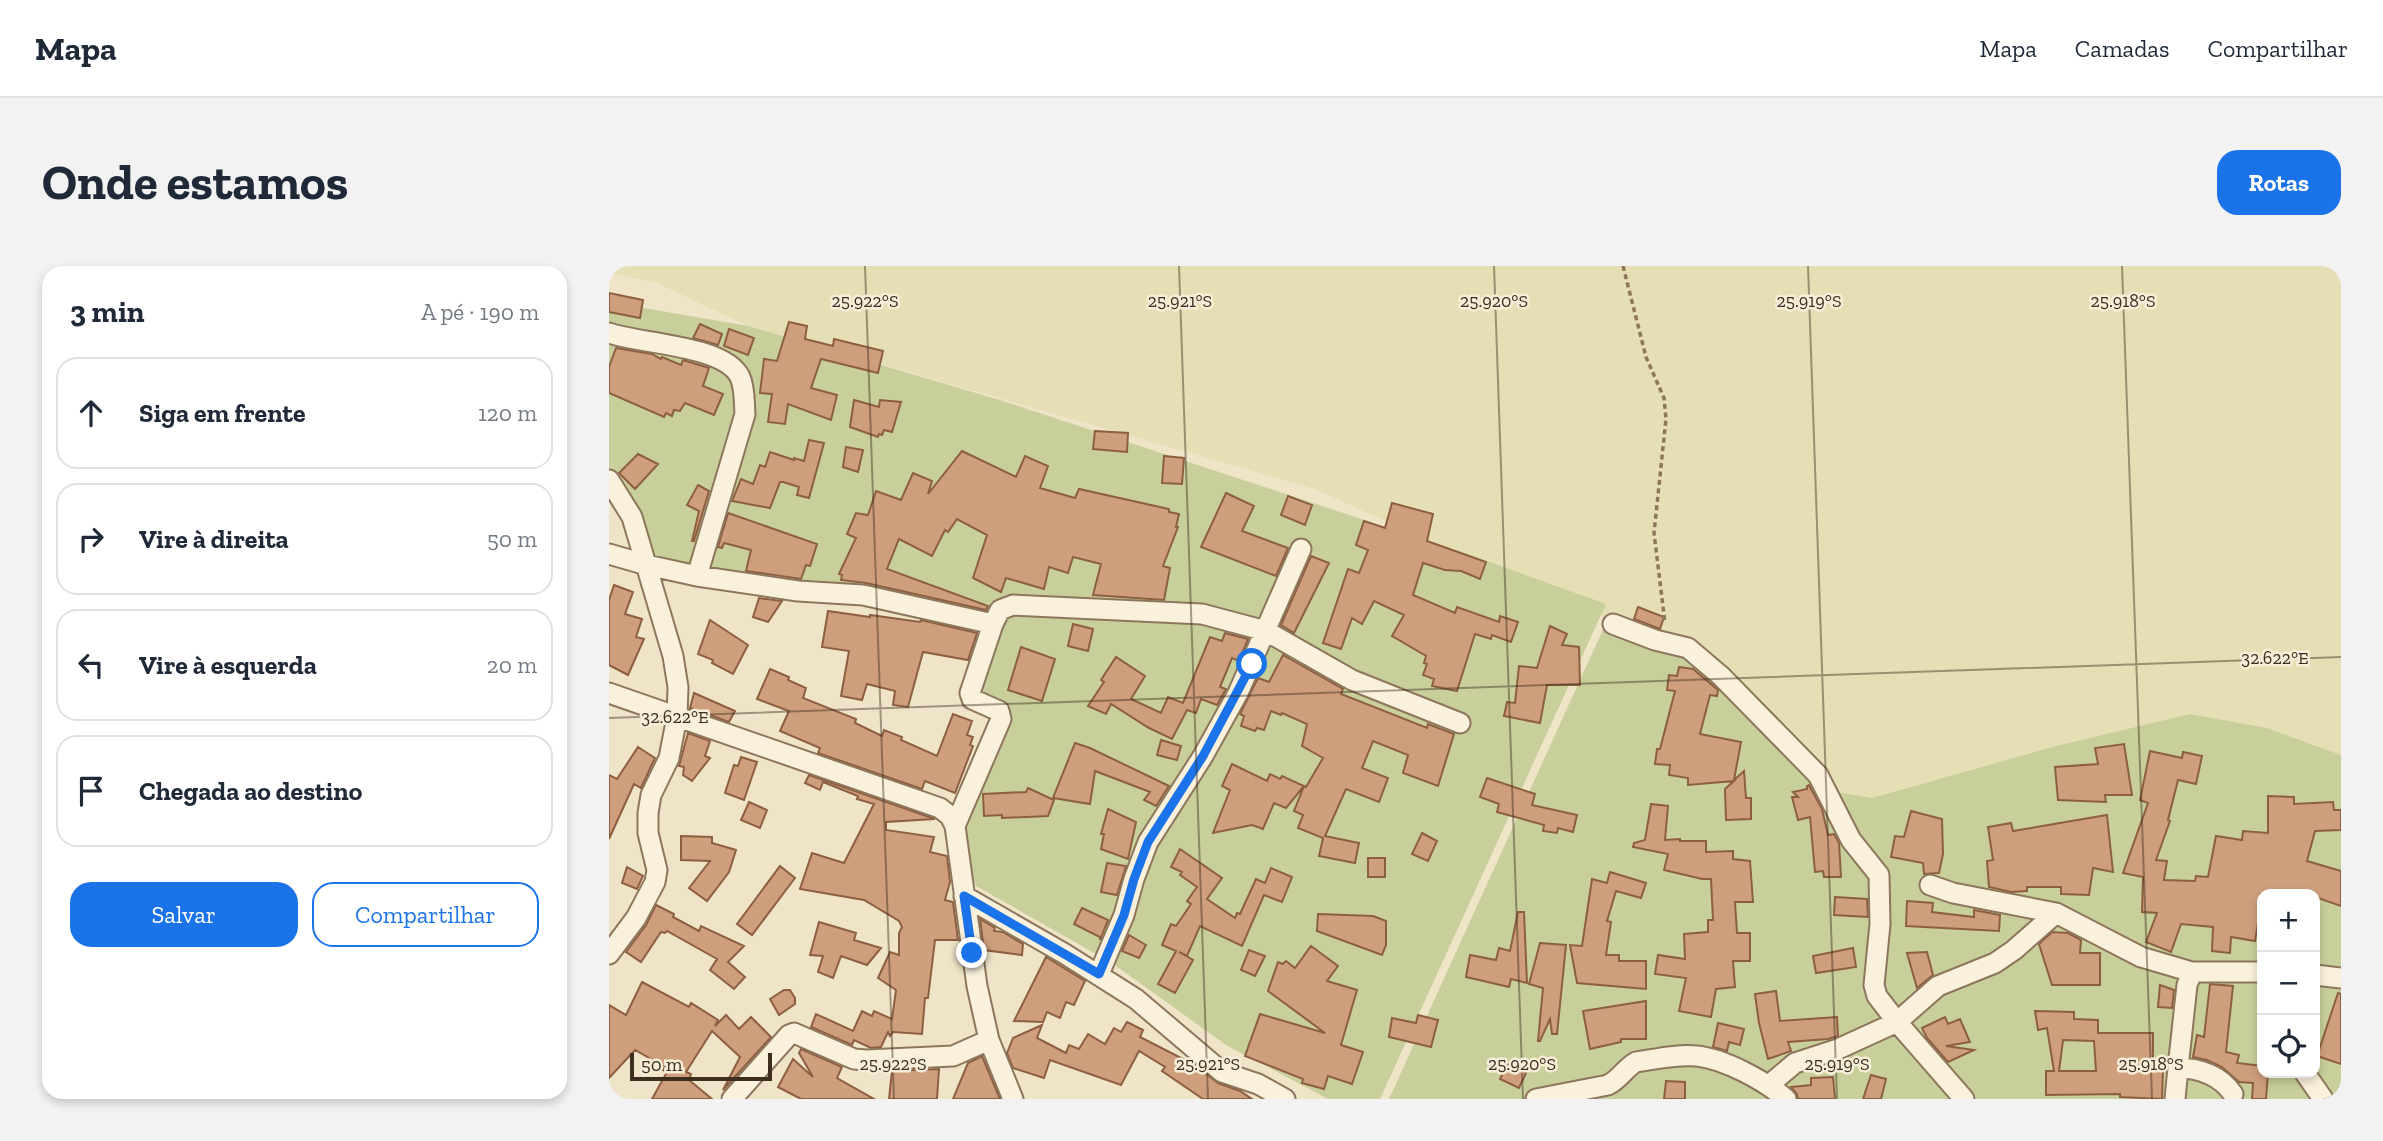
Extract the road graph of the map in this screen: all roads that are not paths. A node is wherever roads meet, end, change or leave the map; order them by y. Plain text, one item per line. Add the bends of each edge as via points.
1 (609, 333) edge
2 (609, 480) edge
3 (1301, 549) dead end
4 (609, 554) edge
5 (647, 565) junction
6 (697, 576) junction
7 (993, 624) junction
8 (1613, 624) dead end
9 (1266, 631) junction
10 (609, 693) edge
11 (677, 717) junction
12 (1460, 723) dead end
13 (955, 826) junction
14 (1930, 885) dead end
15 (964, 896) junction
16 (2056, 913) junction
17 (609, 954) edge
18 (2192, 972) junction
19 (2257, 972) edge
20 (1099, 974) junction
21 (2320, 976) edge
22 (2341, 978) edge
23 (1897, 1022) junction
24 (989, 1040) junction
25 (2178, 1068) junction
26 (2308, 1078) edge
27 (1769, 1085) junction
28 (2233, 1094) dead end
29 (732, 1099) edge
30 (1013, 1099) edge
31 (1285, 1099) edge
32 (1537, 1099) edge
33 (1786, 1099) edge
34 (1964, 1099) edge
35 (2175, 1099) edge
36 (2323, 1099) edge

1 - 6 street via 723,360 739,375 744,414
2 - 5 street via 632,517
3 - 9 street
4 - 5 street
5 - 6 street
5 - 11 street via 677,674
6 - 7 street via 797,591 863,595
7 - 9 street via 1000,610 1013,605 1202,614
7 - 13 street via 970,693 972,699 999,711 1001,719
8 - 23 street via 1688,648 1703,659 1818,775 1851,840 1879,875 1874,985
9 - 12 street via 1352,680
9 - 20 street via 1220,725 1148,842
10 - 11 street
11 - 13 street via 940,808
11 - 17 street via 669,758 651,795 648,813 655,882
13 - 15 street
14 - 16 street
15 - 20 street
15 - 24 street
16 - 18 street via 2141,957
16 - 23 street via 2014,950 1995,963 1938,986
18 - 19 street
18 - 25 street
20 - 31 street via 1136,999 1222,1072
21 - 22 street
23 - 27 street via 1795,1063
23 - 34 street
24 - 29 street via 953,1056 866,1060 794,1033
24 - 30 street
25 - 28 street via 2211,1075 2225,1082
25 - 35 street
26 - 36 street
27 - 32 street via 1713,1059 1672,1056 1636,1062 1608,1085
27 - 33 street

